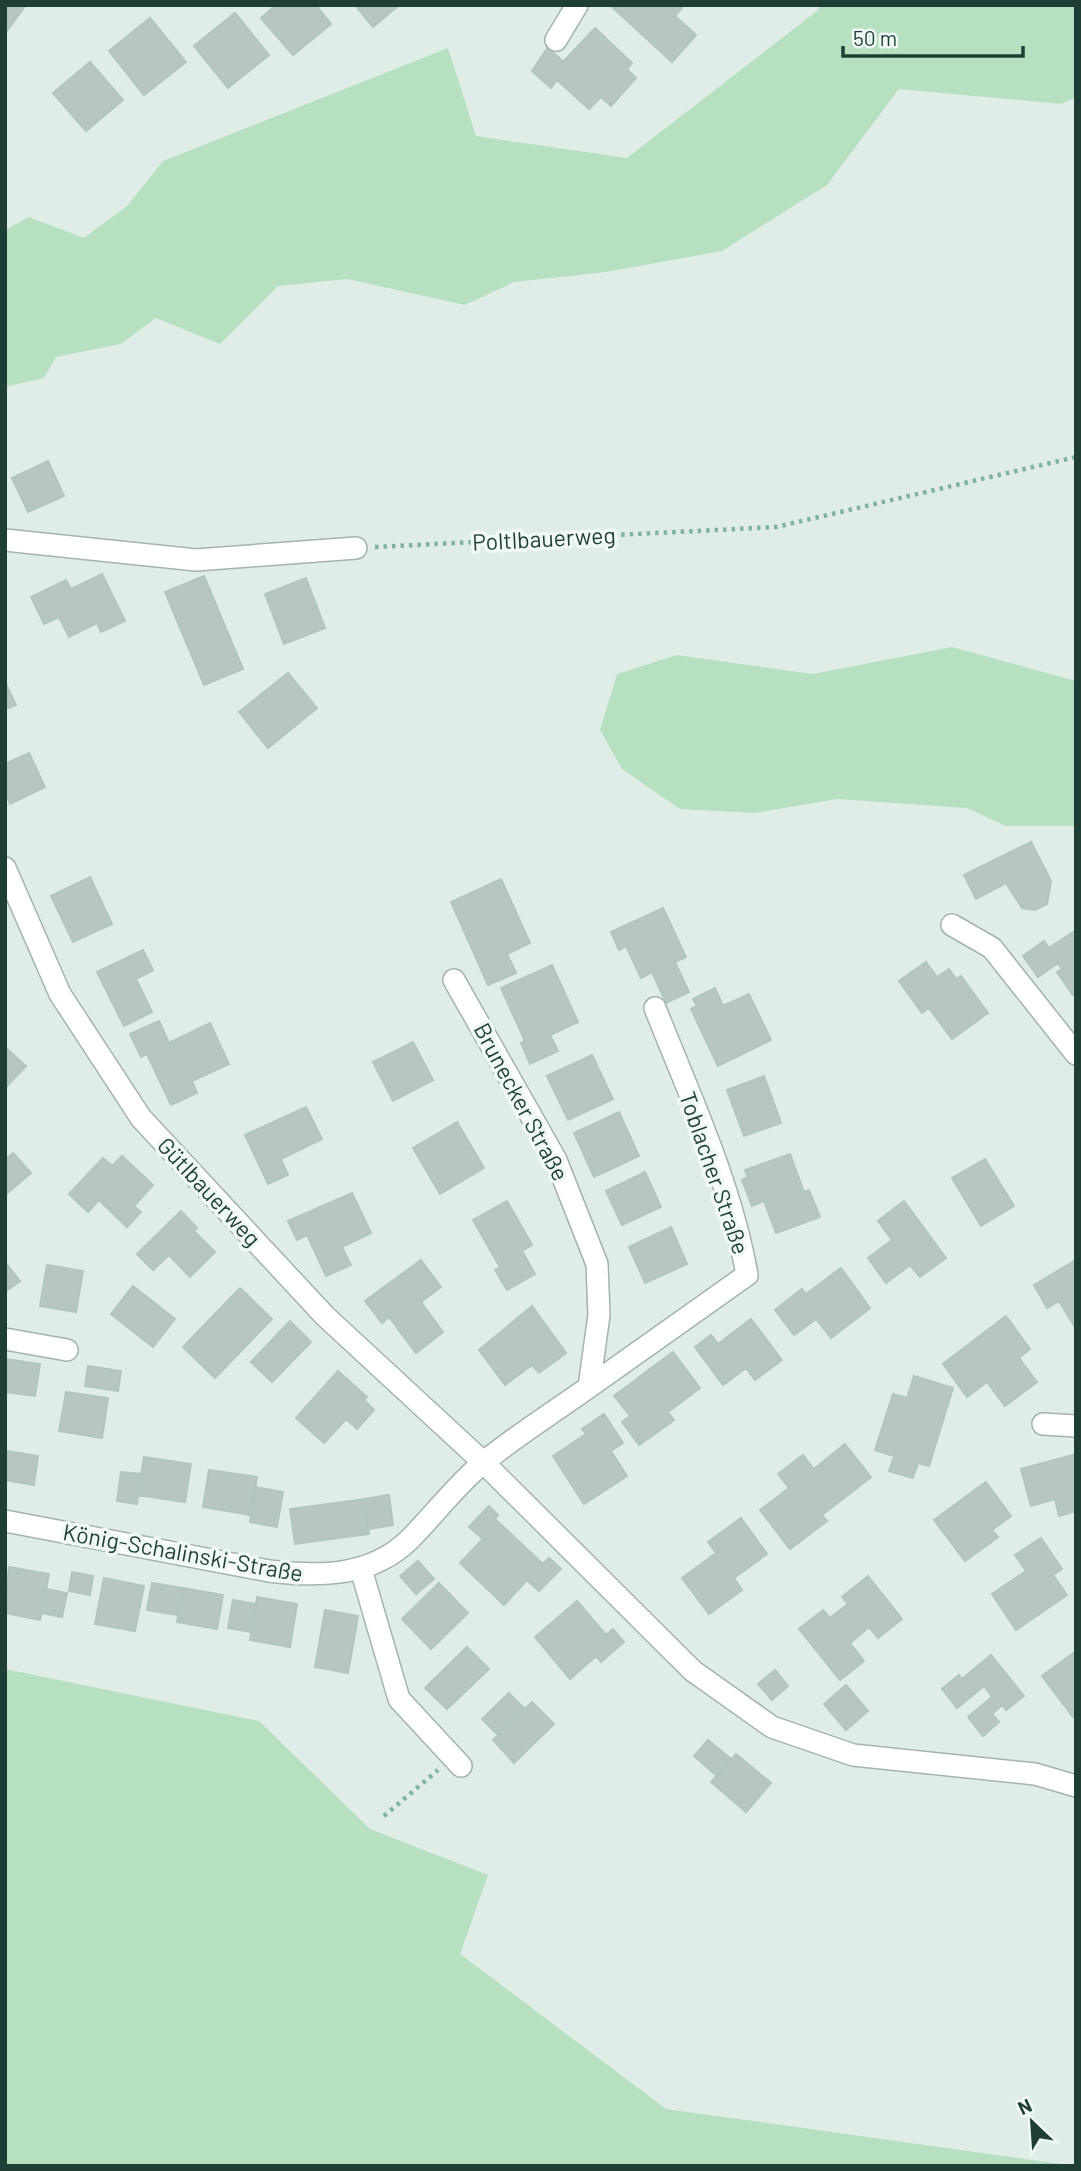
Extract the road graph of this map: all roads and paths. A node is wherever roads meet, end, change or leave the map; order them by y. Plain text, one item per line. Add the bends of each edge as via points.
1 (577, 5) edge
2 (556, 40) dead end
3 (1076, 457) edge
4 (5, 540) edge
5 (356, 548) joint
6 (5, 868) edge
7 (952, 925) dead end
8 (454, 980) dead end
9 (655, 1008) dead end
10 (1076, 1054) edge
11 (5, 1339) edge
12 (67, 1350) dead end
13 (589, 1387) junction
14 (1043, 1424) dead end
15 (1076, 1426) edge
16 (484, 1463) junction
17 (5, 1521) edge
18 (361, 1569) junction
19 (455, 1761) joint
20 (1076, 1786) edge
21 (384, 1816) dead end

1 - 2 street
3 - 5 path, Poltlbauerweg via 776,527
4 - 5 street via 196,560
6 - 16 street, Gütlbauerweg via 60,994 141,1118 325,1316
7 - 10 street via 992,947
8 - 13 street, Brunecker Straße via 556,1160 597,1264 599,1315
9 - 13 street, Toblacher Straße via 713,1158 741,1241 747,1275
11 - 12 street
13 - 16 street
14 - 15 street
16 - 18 street, König-Schalinski-Straße via 410,1540
16 - 20 street, Gütlbauerweg via 693,1671 772,1727 853,1755 1035,1774
17 - 18 street, König-Schalinski-Straße via 269,1571 303,1575
18 - 19 street via 399,1699
19 - 21 path

